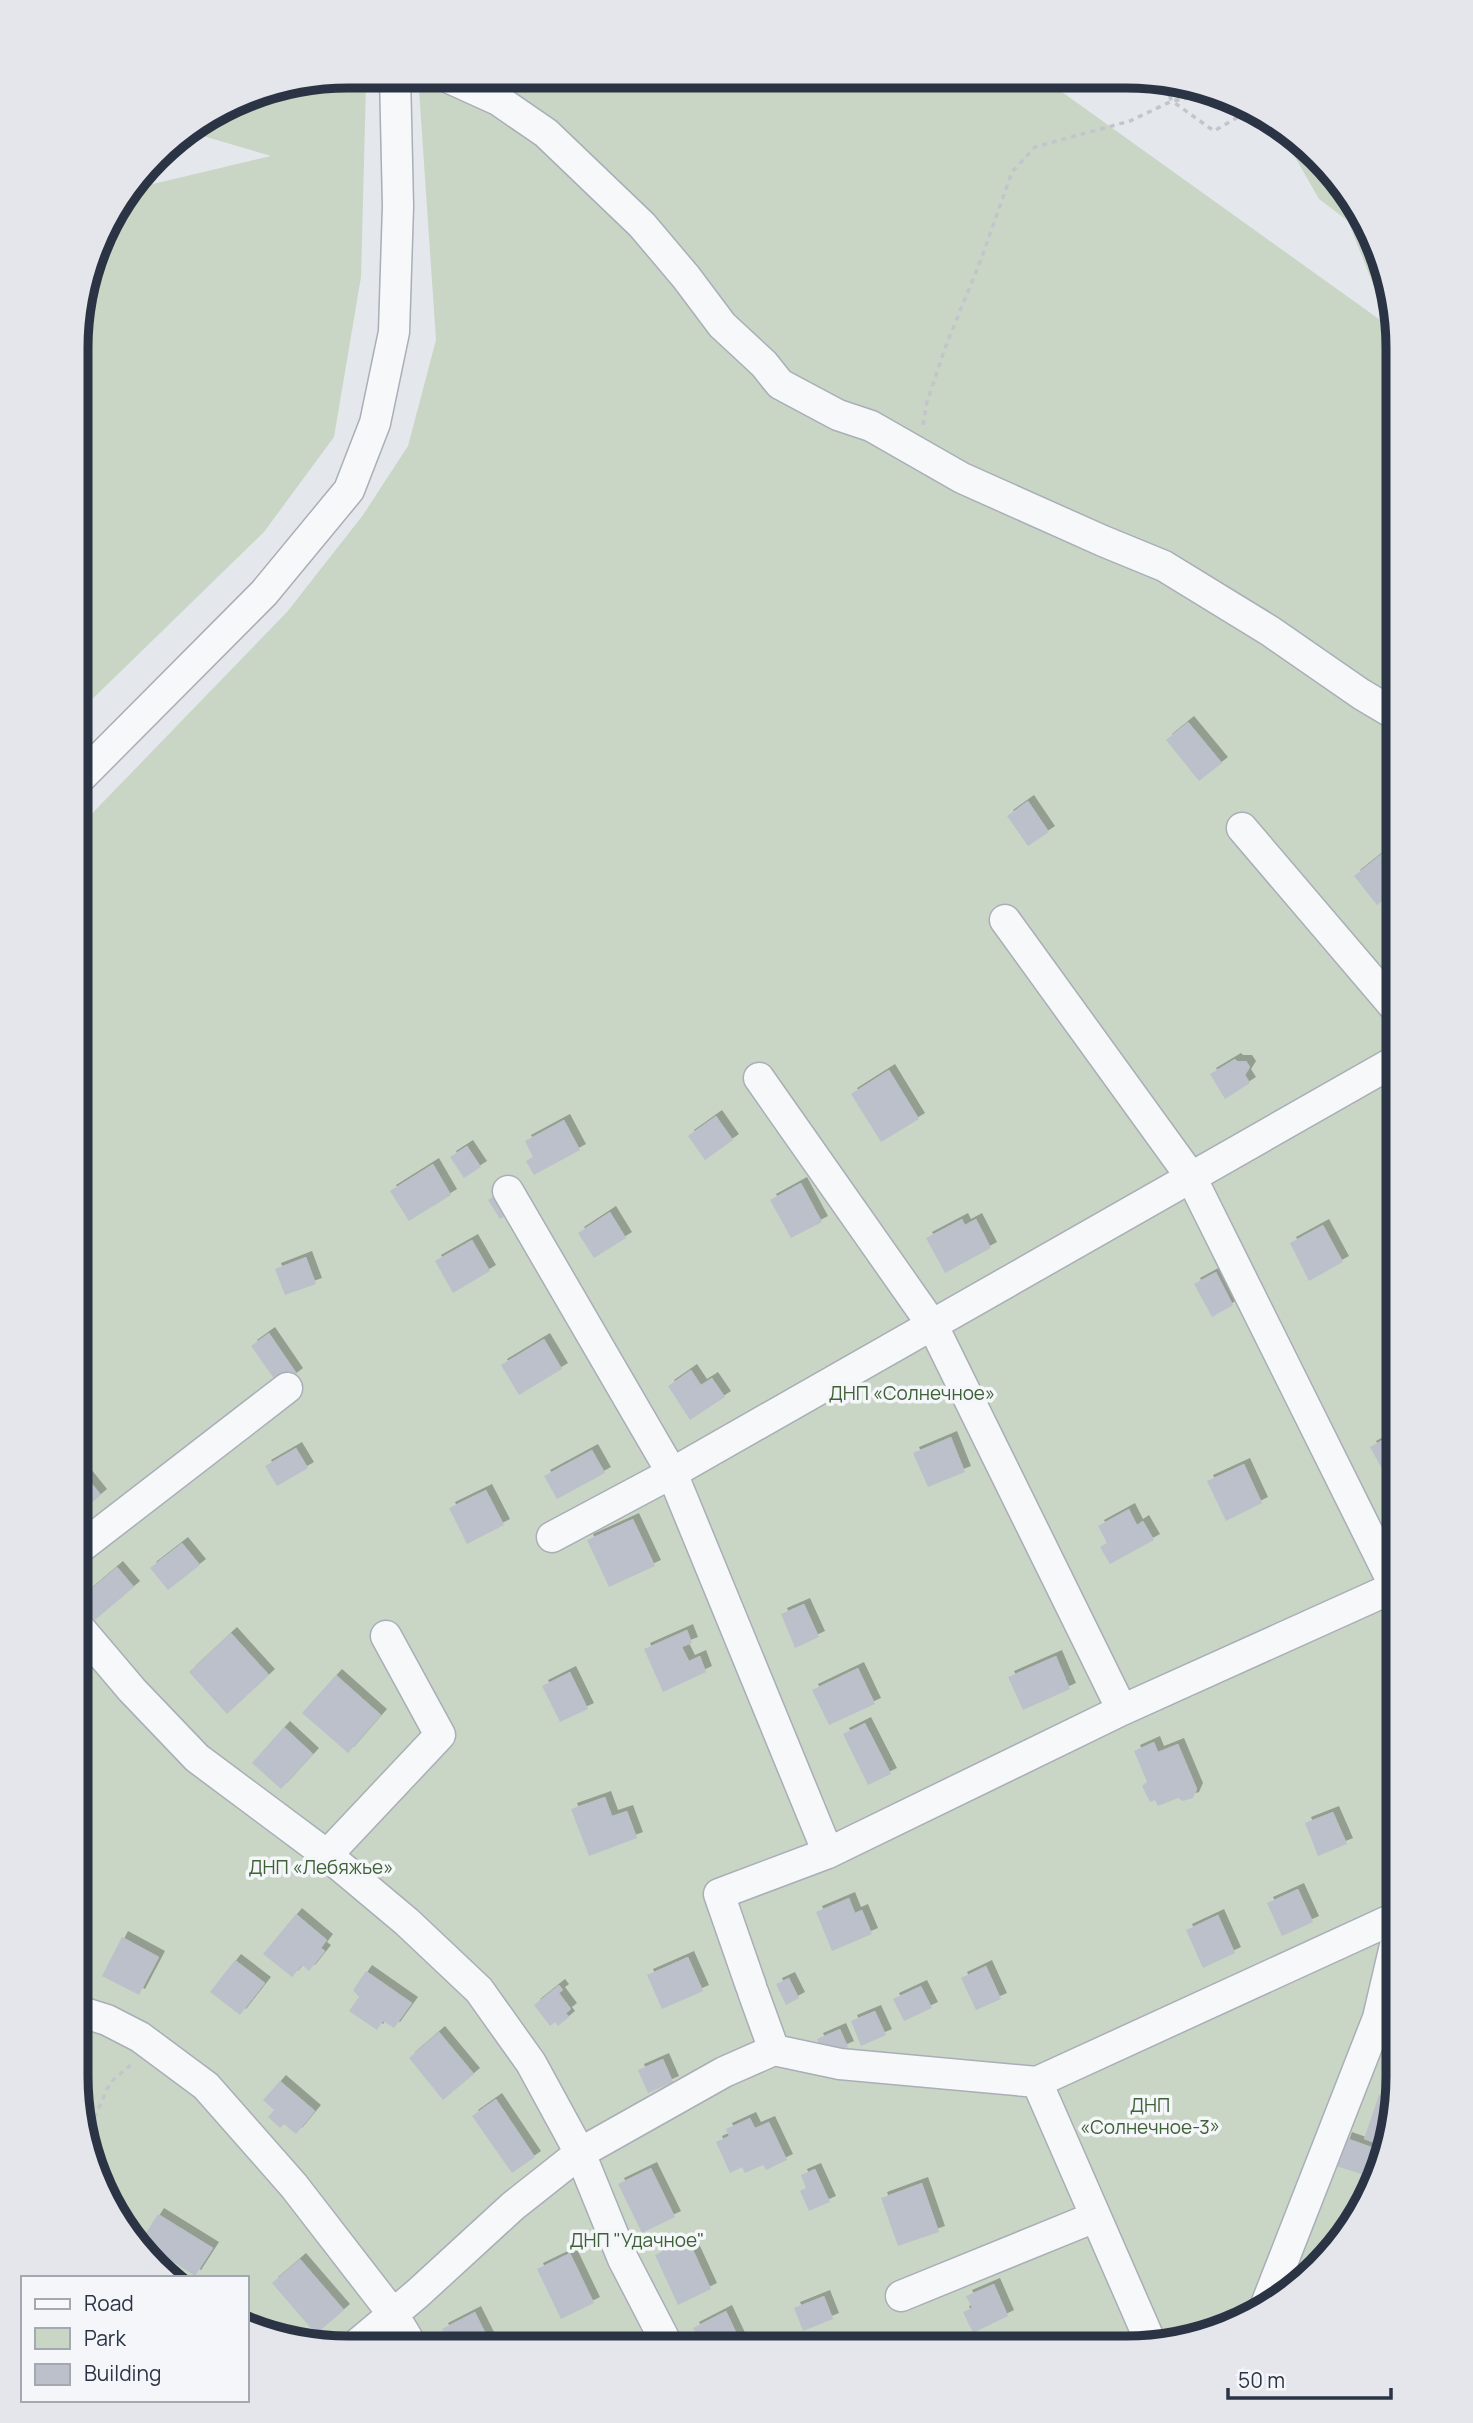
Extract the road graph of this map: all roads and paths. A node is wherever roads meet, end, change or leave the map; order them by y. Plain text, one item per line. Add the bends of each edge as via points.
1 (395, 88) edge
2 (472, 88) edge
3 (1167, 91) edge
4 (1195, 97) edge
5 (1172, 101) junction
6 (1242, 115) edge
7 (918, 452) junction
8 (1386, 709) edge
9 (88, 770) edge
10 (1242, 828) dead end
11 (1004, 920) dead end
12 (1386, 997) edge
13 (1386, 1067) edge
14 (759, 1078) dead end
15 (1191, 1177) junction
16 (508, 1191) dead end
17 (933, 1326) junction
18 (287, 1388) dead end
19 (672, 1473) junction
20 (552, 1536) dead end
21 (88, 1542) edge
22 (1386, 1566) edge
23 (1386, 1591) edge
24 (386, 1636) dead end
25 (88, 1637) edge
26 (1122, 1710) junction
27 (828, 1853) junction
28 (327, 1855) junction
29 (1386, 1922) edge
30 (88, 2014) edge
31 (1386, 2026) edge
32 (139, 2037) junction
33 (774, 2050) junction
34 (1037, 2082) junction
35 (92, 2125) edge
36 (580, 2153) junction
37 (1095, 2217) junction
38 (1272, 2291) edge
39 (901, 2296) dead end
40 (393, 2314) junction
41 (1147, 2335) edge
42 (367, 2336) edge
43 (406, 2336) edge
44 (663, 2336) edge

1 - 9 street via 394,332 375,423 349,490 264,593
2 - 7 street via 546,133 642,225 722,325 780,384
3 - 5 path
4 - 5 path
5 - 6 path via 1214,131
5 - 7 path via 1130,121 1035,147 1012,172 945,348 927,402
7 - 8 street via 962,478 1164,566
10 - 12 street
11 - 15 street
13 - 15 street
14 - 17 street
15 - 17 street
15 - 22 street
16 - 19 street
17 - 19 street
17 - 26 street
18 - 21 street
19 - 20 street
19 - 27 street
23 - 26 street
24 - 28 street via 440,1735
25 - 28 street via 197,1758
26 - 27 street
27 - 33 street via 719,1894
28 - 36 street via 479,1990 531,2063
29 - 34 street
30 - 32 street
31 - 38 street
32 - 35 path via 138,2057 113,2080
32 - 40 street via 206,2086 294,2186
33 - 34 street via 840,2064
33 - 36 street via 724,2072
34 - 37 street
36 - 40 street via 513,2206
36 - 44 street via 623,2259
37 - 39 street
37 - 41 street
40 - 42 street
40 - 43 street

